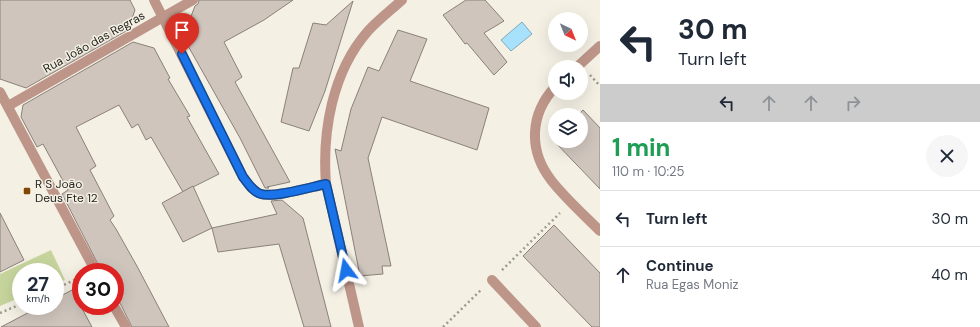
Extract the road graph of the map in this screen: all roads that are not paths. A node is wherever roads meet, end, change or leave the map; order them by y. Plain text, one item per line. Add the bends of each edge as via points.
1 (154, 0) edge
2 (193, 0) edge
3 (402, 0) edge
4 (163, 18) junction
5 (600, 46) edge
6 (585, 60) edge
7 (0, 92) edge
8 (548, 95) edge
9 (8, 106) junction
10 (326, 184) junction
11 (600, 231) edge
12 (91, 263) edge
13 (492, 280) road end
14 (119, 315) edge
15 (126, 327) edge
16 (359, 327) edge
17 (536, 327) edge

1 - 4 street
2 - 4 street, Rua João das Regras
3 - 10 street via 368,32 348,60 328,117 324,162
4 - 9 street, Rua João das Regras
4 - 10 street via 243,177 251,188 260,194 271,195
5 - 6 street
7 - 9 street
8 - 11 street via 538,112 535,130 536,145 543,166 551,180
9 - 12 street
10 - 16 street
13 - 17 street
14 - 15 street

